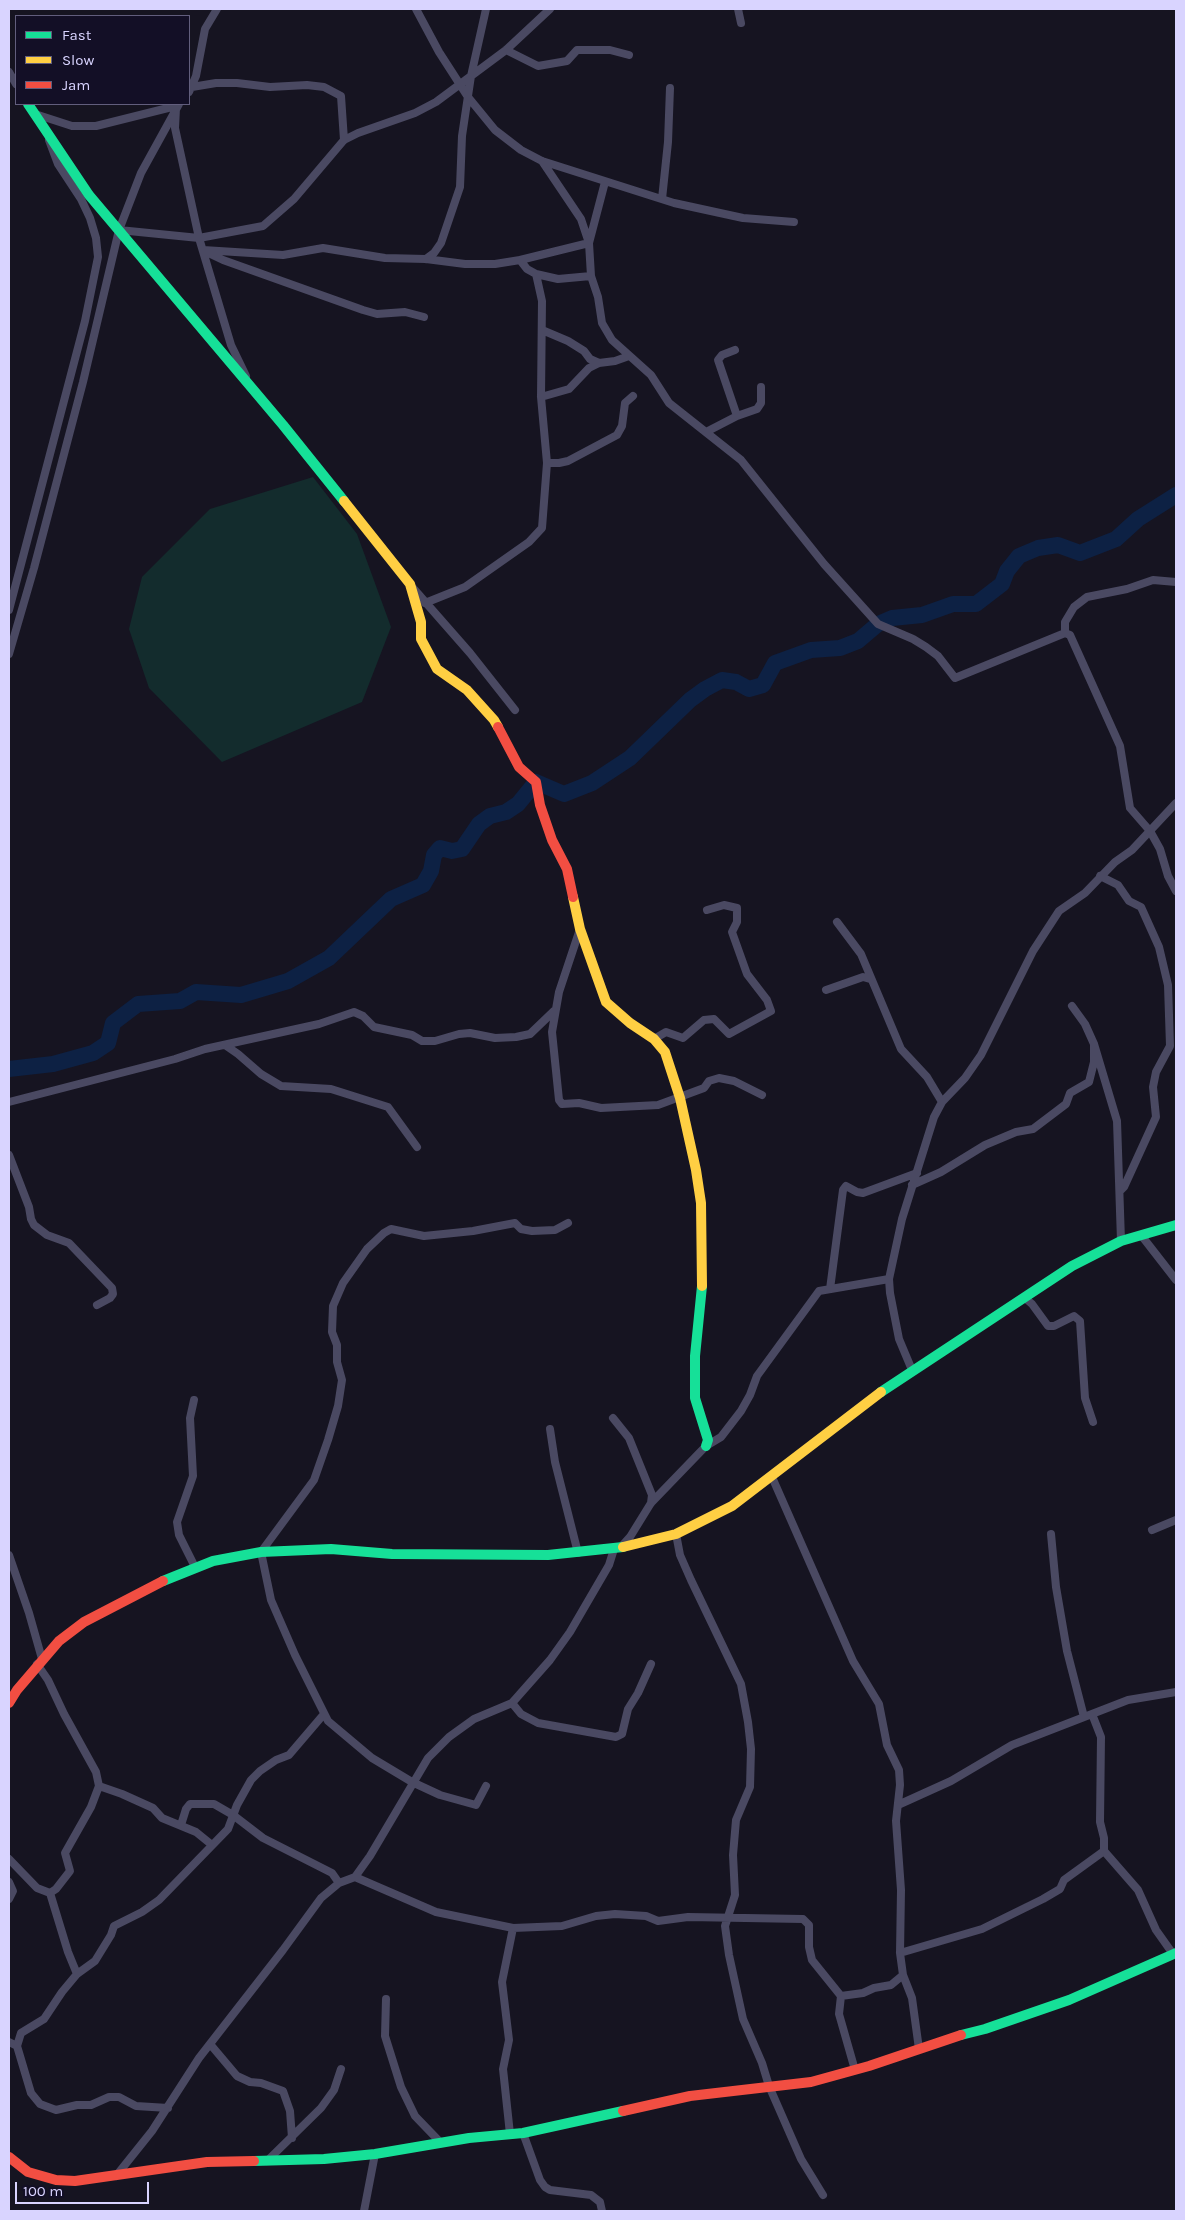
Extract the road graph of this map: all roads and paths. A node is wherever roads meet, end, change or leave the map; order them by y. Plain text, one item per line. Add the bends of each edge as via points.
1 (217, 9) edge
2 (416, 9) edge
3 (486, 9) edge
4 (550, 9) edge
5 (738, 9) edge
6 (741, 23) dead end
7 (506, 50) junction
8 (629, 55) dead end
9 (471, 76) junction
10 (460, 86) junction
11 (670, 88) dead end
12 (190, 89) edge
13 (468, 97) junction
14 (29, 105) edge
15 (177, 105) edge
16 (35, 114) junction
17 (43, 126) junction
18 (344, 140) junction
19 (542, 161) junction
20 (605, 182) junction
21 (662, 199) junction
22 (794, 222) dead end
23 (119, 230) junction
24 (199, 238) junction
25 (589, 243) junction
26 (203, 250) junction
27 (426, 259) junction
28 (520, 260) junction
29 (536, 274) junction
30 (591, 276) junction
31 (424, 317) dead end
32 (542, 330) junction
33 (736, 350) dead end
34 (630, 356) junction
35 (599, 363) junction
36 (761, 387) dead end
37 (251, 388) junction
38 (633, 396) dead end
39 (542, 397) junction
40 (737, 416) junction
41 (706, 432) junction
42 (547, 463) junction
43 (1176, 582) edge
44 (410, 584) junction
45 (425, 603) junction
46 (9, 610) edge
47 (1065, 633) junction
48 (9, 654) edge
49 (515, 710) dead end
50 (1176, 802) edge
51 (1150, 831) junction
52 (1100, 876) junction
53 (1176, 891) edge
54 (707, 910) dead end
55 (837, 922) dead end
56 (580, 929) junction
57 (870, 979) junction
58 (826, 990) dead end
59 (1072, 1006) dead end
60 (554, 1011) junction
61 (654, 1039) junction
62 (1094, 1044) junction
63 (225, 1045) junction
64 (762, 1094) dead end
65 (680, 1098) junction
66 (9, 1102) edge
67 (942, 1102) junction
68 (418, 1147) dead end
69 (9, 1155) edge
70 (917, 1172) junction
71 (912, 1185) junction
72 (1120, 1191) junction
73 (568, 1224) dead end
74 (1176, 1226) edge
75 (1141, 1236) junction
76 (1121, 1242) junction
77 (889, 1279) junction
78 (1176, 1280) edge
79 (830, 1289) junction
80 (1025, 1298) junction
81 (97, 1305) dead end
82 (912, 1370) junction
83 (194, 1400) dead end
84 (613, 1418) dead end
85 (1093, 1422) dead end
86 (550, 1429) dead end
87 (706, 1446) junction
88 (772, 1478) junction
89 (651, 1503) junction
90 (1176, 1520) edge
91 (1152, 1530) dead end
92 (676, 1534) junction
93 (1050, 1534) dead end
94 (617, 1548) junction
95 (261, 1552) junction
96 (578, 1553) junction
97 (9, 1555) edge
98 (195, 1567) junction
99 (39, 1662) junction
100 (651, 1664) dead end
101 (1176, 1692) edge
102 (9, 1703) edge
103 (512, 1703) junction
104 (324, 1714) junction
105 (1088, 1716) junction
106 (412, 1782) junction
107 (98, 1786) junction
108 (486, 1786) dead end
109 (898, 1805) junction
110 (233, 1815) junction
111 (181, 1825) junction
112 (212, 1845) junction
113 (1104, 1851) junction
114 (9, 1859) edge
115 (354, 1876) junction
116 (9, 1882) edge
117 (339, 1883) junction
118 (50, 1893) junction
119 (9, 1899) edge
120 (727, 1917) junction
121 (513, 1928) junction
122 (900, 1952) junction
123 (1175, 1953) edge
124 (77, 1974) junction
125 (903, 1975) junction
126 (841, 1996) junction
127 (386, 1999) dead end
128 (9, 2042) edge
129 (210, 2044) junction
130 (17, 2046) junction
131 (919, 2049) junction
132 (341, 2069) dead end
133 (855, 2070) junction
134 (768, 2086) junction
135 (168, 2108) junction
136 (523, 2132) junction
137 (510, 2134) junction
138 (292, 2138) junction
139 (442, 2143) junction
140 (375, 2154) junction
141 (9, 2158) edge
142 (267, 2161) junction
143 (116, 2176) junction
144 (823, 2195) dead end
145 (364, 2211) edge
146 (602, 2211) edge

1 - 12 street via 205,29 196,76
2 - 10 street
3 - 9 street
4 - 7 street
5 - 6 street
7 - 8 street via 538,66 567,61 577,50 610,50
7 - 9 street
9 - 10 street
9 - 13 street
10 - 13 street
10 - 18 street via 415,113
11 - 21 street
12 - 18 street via 223,83 270,88 324,87 341,96
13 - 19 street via 495,130
13 - 27 street via 460,186 441,243
14 - 16 street
15 - 16 street via 96,126 72,126
15 - 23 street via 142,174
15 - 24 street via 176,128
16 - 17 street
17 - 23 street via 89,195
17 - 46 street via 58,164 90,218 98,257 85,321
18 - 24 street via 294,199 263,226
19 - 20 street
19 - 25 street via 582,219
20 - 21 street
20 - 25 street
21 - 22 street via 743,218
23 - 24 street
23 - 37 street
23 - 48 street via 83,382
24 - 26 street
25 - 28 street
25 - 30 street
26 - 27 street via 283,255 323,248 385,258
26 - 31 street via 377,314 405,312
26 - 37 street via 231,345
27 - 28 street via 465,264
28 - 29 street
29 - 30 street via 558,279
29 - 32 street via 542,301
30 - 34 street via 602,323 612,340
32 - 35 street via 568,341
32 - 39 street
33 - 40 street via 718,360
34 - 35 street
34 - 41 street via 651,375 669,403
35 - 39 street via 589,368 569,389
36 - 40 street via 761,403 757,409
37 - 44 street
38 - 42 street via 625,403 618,435 568,461
39 - 42 street
40 - 41 street
41 - 47 street via 741,460 824,564 878,624 926,647 938,656 955,678
42 - 45 street via 544,524 540,532 465,587
43 - 47 street via 1153,580 1127,590 1087,597 1065,622
44 - 45 street
44 - 56 street via 421,622 421,639 437,669 467,690 494,720 519,767 536,782 552,840 567,869
45 - 49 street
47 - 51 street via 1070,635 1120,746 1130,808
50 - 51 street
51 - 52 street
51 - 53 street
52 - 67 street via 1085,893 1060,911 1033,951 981,1055
52 - 72 street via 1118,886 1130,901 1141,907 1159,947 1168,985 1170,1046 1152,1087 1156,1117
54 - 61 street via 724,905 737,908 738,922 732,932 747,974 767,1000 771,1011 729,1034 714,1019 704,1020 683,1038 666,1032
55 - 57 street via 861,954
56 - 60 street
56 - 61 street via 606,1002
57 - 58 street via 863,977
57 - 67 street via 901,1050 928,1077
59 - 62 street
60 - 63 street via 530,1034 516,1037 495,1038 470,1033 422,1041 412,1035 374,1027 354,1012 319,1024
60 - 65 street via 552,1046 562,1104 579,1103 601,1108 658,1105
61 - 65 street via 664,1052
62 - 71 street via 1090,1082 1070,1093 1066,1104 1034,1129 1016,1132 985,1145 941,1172
62 - 72 street via 1116,1121
63 - 66 street
63 - 68 street via 281,1086 331,1089 388,1108
64 - 65 street via 719,1078
65 - 87 street via 701,1202 702,1285 695,1356 695,1398 708,1440
67 - 70 street
69 - 81 street via 34,1225 47,1235 69,1243 112,1288 110,1298
70 - 71 street
70 - 79 street via 863,1193 846,1186 842,1190
71 - 77 street
72 - 76 street
73 - 95 street via 555,1230 532,1232 508,1223 473,1231 424,1236 391,1229 367,1249 343,1284 333,1306 332,1332 342,1380 328,1440 314,1480
74 - 75 street
75 - 76 street
75 - 78 street
76 - 80 street via 1072,1266
77 - 79 street
77 - 82 street via 899,1339
79 - 87 street via 819,1291 807,1306 757,1376 741,1411 721,1436
80 - 82 street
80 - 85 street via 1048,1326 1074,1316 1080,1321 1085,1398
82 - 88 street via 827,1432
83 - 98 street via 190,1426 193,1476 177,1522 179,1535
84 - 89 street via 629,1438 652,1495
86 - 96 street
87 - 89 street
88 - 92 street via 732,1506
88 - 109 street via 853,1661 879,1704 887,1745 899,1770
89 - 94 street via 630,1537
90 - 91 street
92 - 94 street
92 - 120 street via 680,1555 741,1684 748,1722 750,1786 736,1820 733,1855 735,1895
93 - 105 street via 1067,1651
94 - 96 street
94 - 103 street via 570,1632
95 - 96 street via 331,1549 484,1556
95 - 98 street
95 - 104 street via 271,1600
97 - 99 street via 29,1613
98 - 99 street via 138,1592 84,1622
99 - 102 street
99 - 107 street via 96,1772
100 - 103 street via 628,1709 622,1734 616,1737 538,1723 521,1714
101 - 105 street via 1128,1700
103 - 106 street via 474,1719 448,1737
104 - 106 street via 372,1758
104 - 110 street via 289,1754 251,1780
105 - 109 street via 1012,1745 951,1781
105 - 113 street via 1100,1737 1100,1822
106 - 108 street via 472,1805 478,1804
106 - 115 street via 370,1856
107 - 111 street via 141,1802 162,1818
107 - 118 street via 91,1807 65,1853 70,1871
109 - 122 street
110 - 111 street via 214,1804 190,1804
110 - 112 street via 228,1828
110 - 117 street via 263,1838 332,1873
111 - 112 street
112 - 124 street via 159,1900 114,1926 95,1961
113 - 122 street via 1064,1880 1060,1889 1043,1899 982,1929
113 - 123 street via 1138,1890 1156,1930
114 - 118 street via 37,1888
115 - 117 street
115 - 121 street via 436,1912
116 - 119 street via 14,1891
117 - 129 street via 321,1898
118 - 124 street
120 - 121 street via 658,1920 615,1914 562,1926
120 - 126 street via 803,1919 809,1925 812,1960
120 - 134 street via 725,1937 744,2019
121 - 137 street via 502,1982 509,2040 503,2069
122 - 125 street
123 - 131 street via 1069,2000
124 - 130 street via 44,2019 21,2033
125 - 126 street via 891,1985 863,1994
125 - 131 street via 912,1998
126 - 133 street via 839,2014
127 - 139 street via 385,2036 401,2087 415,2116
128 - 130 street
129 - 135 street
129 - 138 street via 237,2076 283,2092 290,2111
130 - 135 street via 31,2093 40,2104 56,2110 118,2097 136,2106
131 - 133 street
132 - 138 street via 334,2090 322,2108
133 - 134 street via 811,2082
134 - 136 street via 672,2100
134 - 144 street via 800,2159
135 - 143 street
136 - 137 street
136 - 146 street via 545,2187 591,2195 600,2202
137 - 139 street
138 - 142 street
139 - 140 street
140 - 142 street
140 - 145 street
141 - 143 street via 28,2172 56,2180
142 - 143 street via 207,2162

